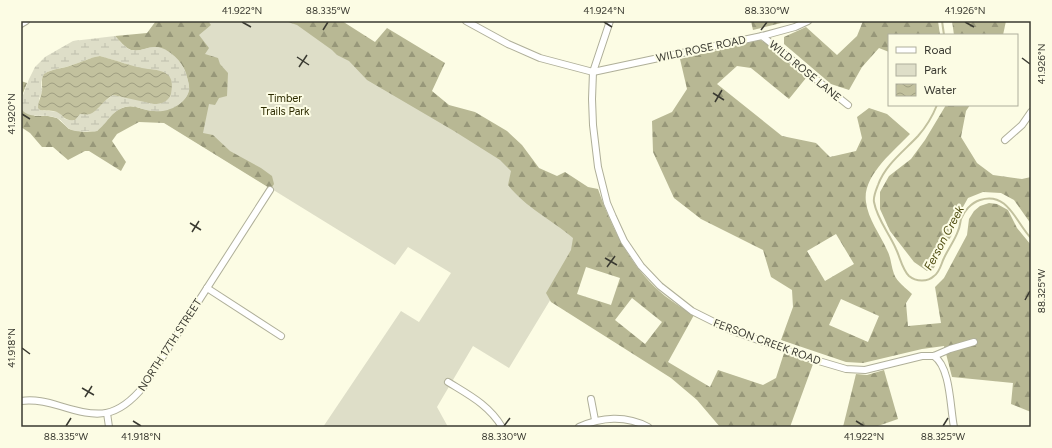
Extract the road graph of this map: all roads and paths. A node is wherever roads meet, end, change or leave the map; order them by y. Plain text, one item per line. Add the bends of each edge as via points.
1 (26, 21) edge
2 (466, 21) edge
3 (610, 21) edge
4 (808, 21) edge
5 (21, 24) edge
6 (762, 36) junction
7 (593, 72) junction
8 (848, 105) dead end
9 (1031, 112) edge
10 (1005, 140) dead end
11 (270, 190) dead end
12 (207, 288) junction
13 (281, 336) dead end
14 (974, 342) dead end
15 (934, 356) junction
16 (448, 382) dead end
17 (591, 399) dead end
18 (21, 401) edge
19 (107, 413) junction
20 (596, 420) junction
21 (109, 427) edge
22 (502, 427) edge
23 (579, 427) edge
24 (648, 427) edge
25 (954, 427) edge

1 - 5 street
2 - 7 street via 540,58
3 - 7 street, FERSON CREEK ROAD
4 - 6 street, WILD ROSE ROAD
6 - 7 street, WILD ROSE ROAD
6 - 8 street, WILD ROSE LANE
7 - 15 street, FERSON CREEK ROAD via 593,125 598,167 607,203 617,228 632,253 651,278 676,299 692,311 730,330 846,369 865,370 922,356
9 - 10 street via 1022,125
11 - 12 street, NORTH 17TH STREET
12 - 13 street
12 - 19 street, NORTH 17TH STREET via 144,386 127,404
14 - 15 street, FERSON CREEK ROAD
15 - 25 street via 939,361 946,380
16 - 22 street via 483,404
17 - 20 street
18 - 19 street, NORTH 17TH STREET via 40,400 80,412
19 - 21 street
20 - 23 street
20 - 24 street via 622,419

